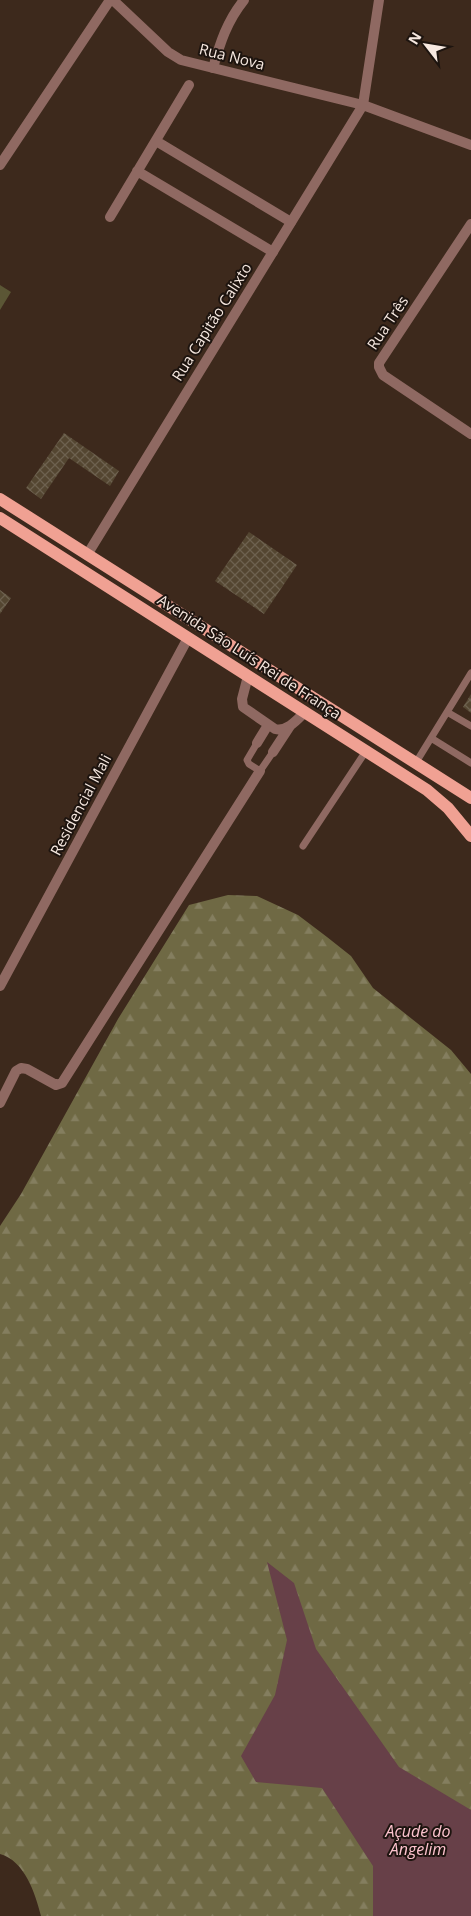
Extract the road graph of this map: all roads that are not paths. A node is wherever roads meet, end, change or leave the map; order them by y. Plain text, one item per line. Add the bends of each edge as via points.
1 (111, 0) edge
2 (244, 0) edge
3 (379, 0) edge
4 (213, 68) junction
5 (190, 85) dead end
6 (363, 105) junction
7 (156, 140) junction
8 (471, 144) edge
9 (0, 165) edge
10 (137, 171) junction
11 (110, 217) dead end
12 (291, 222) junction
13 (471, 224) edge
14 (273, 252) junction
15 (471, 434) edge
16 (0, 500) edge
17 (0, 518) edge
18 (87, 555) junction
19 (188, 638) junction
20 (471, 674) edge
21 (248, 676) junction
22 (305, 712) junction
23 (447, 712) junction
24 (268, 725) junction
25 (291, 725) junction
26 (471, 726) edge
27 (431, 738) junction
28 (257, 743) joint
29 (366, 751) junction
30 (273, 752) joint
31 (471, 763) edge
32 (415, 764) junction
33 (260, 771) junction
34 (471, 798) edge
35 (471, 836) edge
36 (303, 846) dead end
37 (0, 986) edge
38 (0, 1102) edge

1 - 4 street, Rua Nova via 175,57
1 - 9 street
2 - 4 street via 230,20
3 - 6 street
4 - 6 street, Rua Nova
5 - 7 street
6 - 8 street, Rua Nova
6 - 12 street, Rua Capitão Calixto
7 - 10 street
7 - 12 street
10 - 11 street
10 - 14 street
12 - 14 street, Rua Capitão Calixto
13 - 15 street, Rua Três via 379,363 383,375
14 - 18 street, Rua Capitão Calixto
16 - 18 main road, Avenida São Luís Rei de França
17 - 19 main road, Avenida São Luís Rei de França
18 - 32 main road, Avenida São Luís Rei de França
19 - 21 main road, Avenida São Luís Rei de França
19 - 37 street, Residencial Mali
20 - 23 lane
21 - 22 main road, Avenida São Luís Rei de França
21 - 24 street via 243,707
22 - 25 street
22 - 29 main road, Avenida São Luís Rei de França
23 - 26 lane
23 - 27 lane
24 - 25 street via 279,730
24 - 28 street
25 - 30 street
27 - 31 lane
27 - 32 lane
28 - 33 lane via 247,760
29 - 35 main road, Avenida São Luís Rei de França via 437,798
29 - 36 lane
30 - 33 lane
32 - 34 main road, Avenida São Luís Rei de França
33 - 38 street via 62,1083 56,1085 27,1068 21,1068 16,1071

